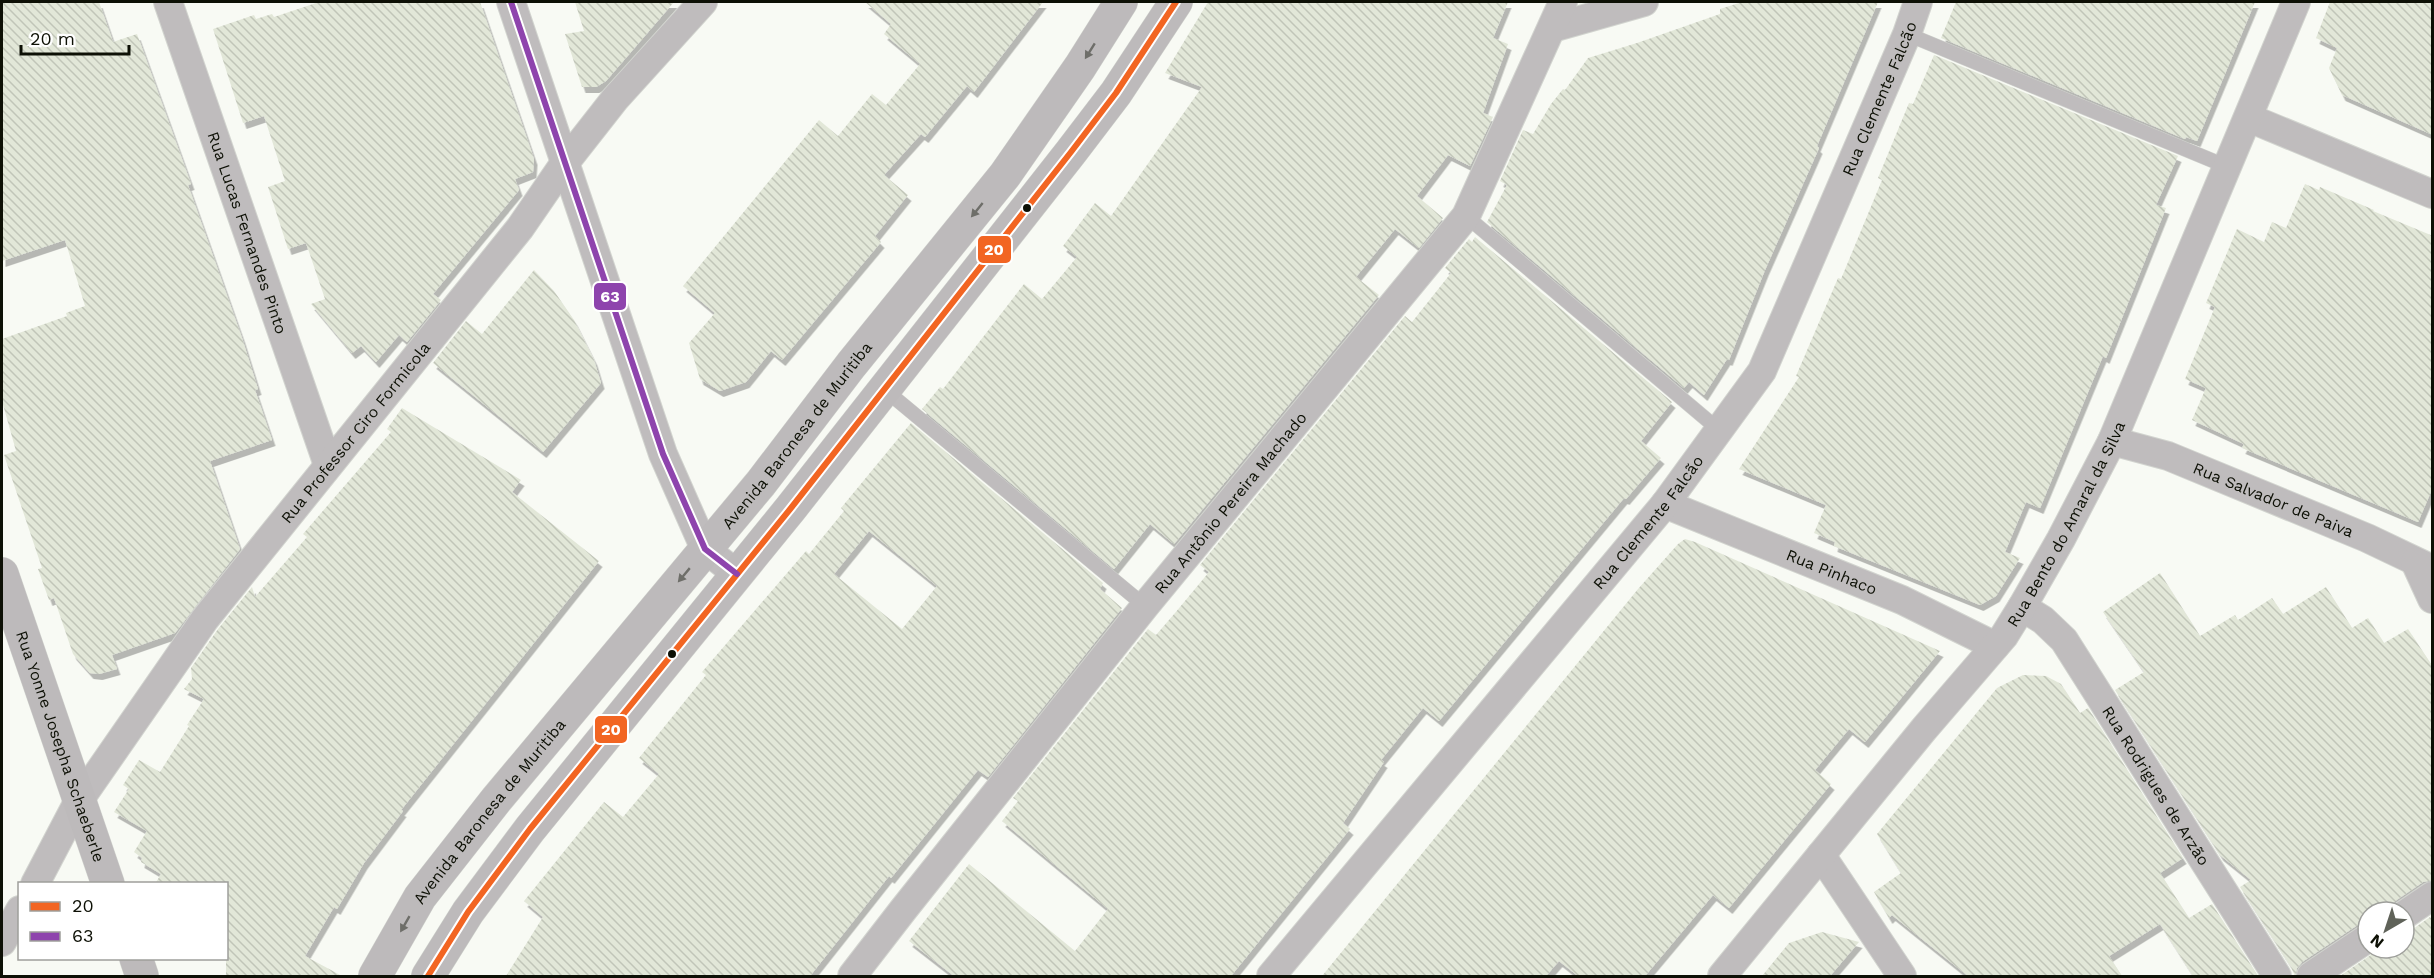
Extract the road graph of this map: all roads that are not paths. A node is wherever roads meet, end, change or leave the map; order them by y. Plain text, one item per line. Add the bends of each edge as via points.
1 (168, 2) edge
2 (511, 2) edge
3 (703, 2) edge
4 (1121, 2) edge
5 (1176, 2) edge
6 (1563, 2) edge
7 (1644, 2) edge
8 (1918, 2) edge
9 (2296, 2) edge
10 (1552, 28) junction
11 (1907, 34) junction
12 (2249, 118) junction
13 (564, 164) junction
14 (2228, 167) junction
15 (2433, 194) edge
16 (1466, 216) junction
17 (884, 389) junction
18 (1719, 430) junction
19 (2112, 441) junction
20 (328, 465) junction
21 (1665, 504) junction
22 (705, 549) junction
23 (2424, 566) edge
24 (2, 574) edge
25 (737, 574) junction
26 (2433, 599) edge
27 (1145, 606) junction
28 (2022, 607) junction
29 (1995, 646) junction
30 (78, 802) junction
31 (1821, 855) junction
32 (36, 882) edge
33 (107, 882) edge
34 (2433, 896) edge
35 (2416, 907) edge
36 (18, 914) edge
37 (2, 942) edge
38 (2356, 947) edge
39 (137, 960) edge
40 (142, 976) edge
41 (375, 976) edge
42 (428, 976) edge
43 (852, 976) edge
44 (1271, 976) edge
45 (1722, 976) edge
46 (1902, 976) edge
47 (2277, 976) edge
48 (2311, 976) edge

1 - 20 street, Rua Lucas Fernandes Pinto
2 - 13 street
3 - 13 street, Rua Professor Ciro Formicola via 615,99
4 -> 22 main road, Avenida Baronesa de Muritiba via 1005,175
5 - 17 main road via 1116,93
6 - 10 street, Rua Antônio Pereira Machado
7 - 10 street
8 - 11 street, Rua Clemente Falcão
9 - 12 street, Rua Bento do Amaral da Silva
10 - 16 street, Rua Antônio Pereira Machado
11 - 14 lane
11 - 18 street, Rua Clemente Falcão via 1762,370
12 - 14 street, Rua Bento do Amaral da Silva
12 - 15 street
13 - 20 street, Rua Professor Ciro Formicola via 520,228
13 - 22 street via 663,454
14 - 19 street, Rua Bento do Amaral da Silva
16 - 18 lane
16 - 27 street, Rua Antônio Pereira Machado
17 - 25 main road
17 - 27 lane
18 - 21 street, Rua Clemente Falcão
19 - 23 street, Rua Salvador de Paiva via 2168,456 2367,538
19 - 28 street, Rua Bento do Amaral da Silva
20 - 30 street, Rua Professor Ciro Formicola via 206,619
21 - 29 street, Rua Pinhaco via 1902,600
21 - 44 street, Rua Clemente Falcão
22 - 25 street
22 -> 41 main road, Avenida Baronesa de Muritiba via 427,888
23 - 26 street
24 - 30 main road, Rua Yonne Josepha Schaeberle
25 - 42 main road via 530,829 468,912
27 - 43 street, Rua Antônio Pereira Machado
28 - 29 street, Rua Bento do Amaral da Silva
28 - 47 street, Rua Rodrigues de Arzão via 2064,640
29 - 31 street, Rua Bento do Amaral da Silva
30 - 32 street, Rua Professor Ciro Formicola
30 - 33 main road, Rua Yonne Josepha Schaeberle
31 - 45 street, Rua Bento do Amaral da Silva
31 - 46 street
34 - 35 street
36 - 37 street
38 - 48 street
39 - 40 main road

